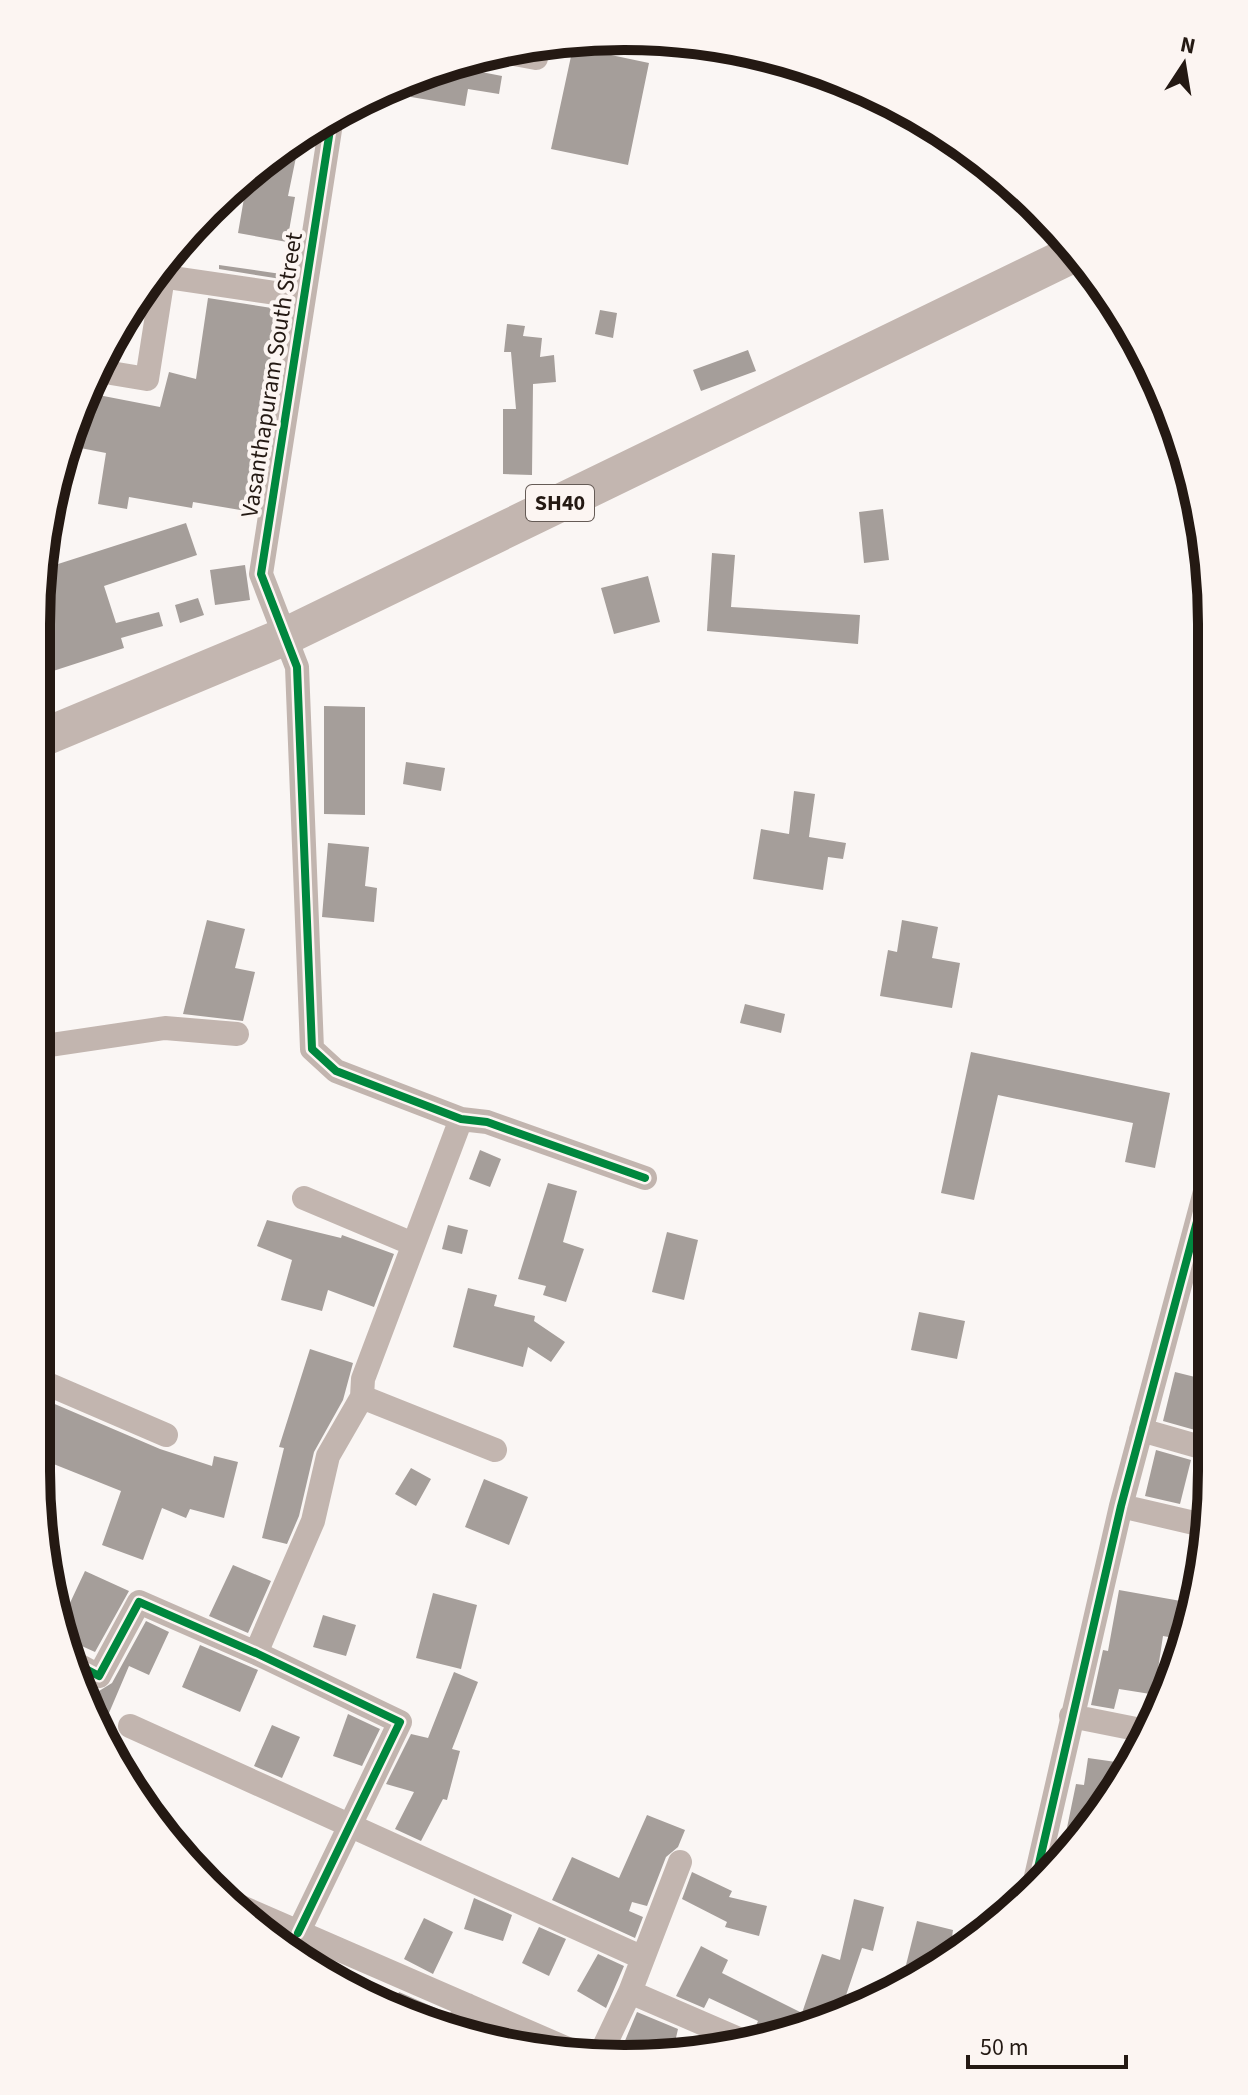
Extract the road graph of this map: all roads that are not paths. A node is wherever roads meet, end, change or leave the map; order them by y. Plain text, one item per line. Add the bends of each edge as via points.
1 (330, 132) edge
2 (1065, 258) edge
3 (167, 277) edge
4 (156, 292) edge
5 (303, 297) junction
6 (108, 372) edge
7 (286, 636) junction
8 (50, 735) edge
9 (237, 1034) dead end
10 (50, 1045) edge
11 (461, 1119) junction
12 (645, 1178) dead end
13 (304, 1198) dead end
14 (1198, 1217) edge
15 (413, 1244) junction
16 (50, 1385) edge
17 (362, 1397) junction
18 (1141, 1430) junction
19 (166, 1435) dead end
20 (1198, 1446) edge
21 (495, 1450) dead end
22 (1121, 1506) junction
23 (1195, 1523) edge
24 (256, 1653) junction
25 (85, 1669) edge
26 (1071, 1716) junction
27 (130, 1726) dead end
28 (1134, 1735) edge
29 (348, 1826) junction
30 (680, 1862) dead end
31 (1038, 1869) edge
32 (265, 1918) edge
33 (298, 1933) junction
34 (643, 1958) junction
35 (630, 1992) junction
36 (467, 2005) junction
37 (460, 2021) edge
38 (730, 2035) edge
39 (546, 2040) edge
40 (605, 2044) edge

1 - 5 street, Vasanthapuram South Street
2 - 7 main road, SH40
3 - 5 street
4 - 6 street via 147,379
5 - 7 street, Vasanthapuram South Street via 261,574
7 - 8 main road, SH40
7 - 11 street, Vasanthapuram South Street via 297,667 312,1049 336,1071
9 - 10 street via 165,1028
11 - 12 street, Vasanthapuram South Street via 487,1122
11 - 15 street
13 - 15 street
14 - 18 street
15 - 17 street via 363,1379
16 - 19 street
17 - 21 street
17 - 24 street via 328,1456 313,1521
18 - 20 street
18 - 22 street
22 - 23 street
22 - 26 street
24 - 25 street via 139,1602 99,1676
24 - 29 street via 400,1722
26 - 28 street
26 - 31 street
27 - 29 street
29 - 33 street
29 - 34 street
30 - 34 street
32 - 33 street
33 - 36 street
34 - 35 street
35 - 38 street
35 - 40 street
36 - 37 street
36 - 39 street

